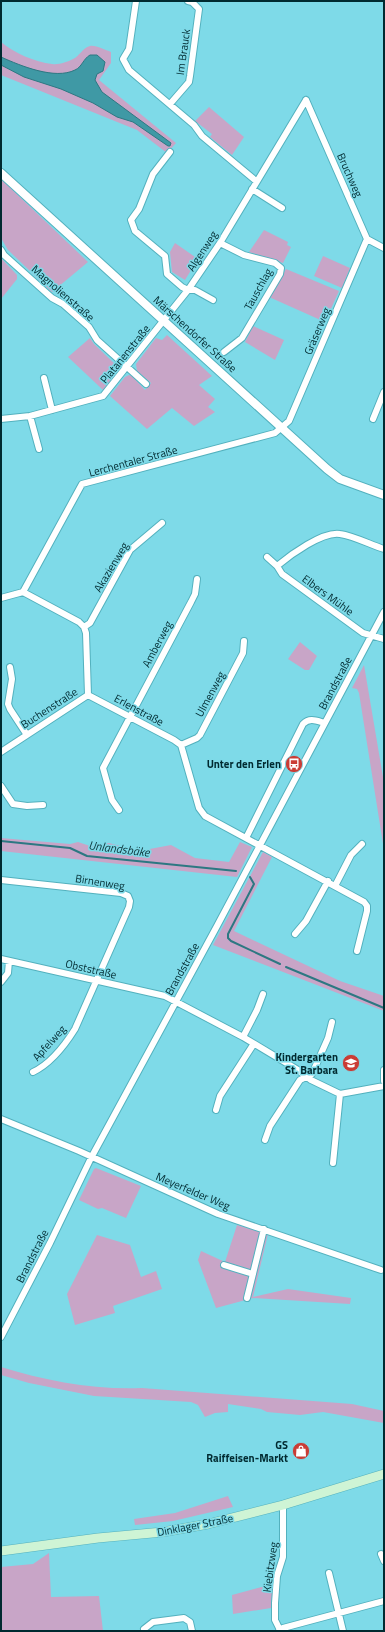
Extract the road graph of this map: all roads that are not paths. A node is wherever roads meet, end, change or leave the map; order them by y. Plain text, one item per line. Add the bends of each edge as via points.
1 (136, 1) edge
2 (188, 1) edge
3 (306, 100) joint
4 (170, 104) junction
5 (170, 152) dead end
6 (1, 173) edge
7 (256, 181) junction
8 (252, 188) junction
9 (282, 208) dead end
10 (367, 239) junction
11 (220, 243) junction
12 (384, 248) edge
13 (1, 250) edge
14 (188, 290) junction
15 (213, 300) dead end
16 (164, 321) junction
17 (224, 352) dead end
18 (127, 368) junction
19 (44, 378) dead end
20 (146, 384) dead end
21 (384, 392) edge
22 (52, 410) junction
23 (30, 416) junction
24 (1, 419) edge
25 (374, 419) dead end
26 (281, 428) junction
27 (39, 449) dead end
28 (384, 495) edge
29 (162, 523) dead end
30 (384, 549) edge
31 (267, 557) dead end
32 (277, 566) junction
33 (197, 580) dead end
34 (23, 592) junction
35 (1, 598) edge
36 (384, 612) edge
37 (84, 627) junction
38 (372, 635) junction
39 (384, 639) edge
40 (244, 640) dead end
41 (10, 667) dead end
42 (88, 695) junction
43 (130, 716) junction
44 (325, 723) junction
45 (27, 735) junction
46 (180, 745) junction
47 (1, 752) edge
48 (1, 786) edge
49 (42, 805) dead end
50 (119, 810) dead end
51 (246, 838) junction
52 (362, 844) dead end
53 (260, 845) junction
54 (1, 880) edge
55 (328, 882) junction
56 (335, 886) junction
57 (295, 934) dead end
58 (357, 952) dead end
59 (1, 959) edge
60 (9, 961) junction
61 (96, 981) junction
62 (1, 982) edge
63 (263, 994) dead end
64 (175, 1001) junction
65 (332, 1022) dead end
66 (243, 1038) junction
67 (253, 1044) junction
68 (384, 1070) edge
69 (33, 1072) dead end
70 (305, 1076) junction
71 (384, 1081) edge
72 (384, 1086) edge
73 (340, 1094) junction
74 (216, 1110) dead end
75 (1, 1120) edge
76 (265, 1140) dead end
77 (92, 1158) junction
78 (333, 1163) dead end
79 (264, 1229) junction
80 (224, 1265) dead end
81 (382, 1270) dead end
82 (253, 1274) junction
83 (247, 1298) dead end
84 (1, 1337) edge
85 (384, 1474) edge
86 (283, 1505) junction
87 (1, 1551) edge
88 (381, 1554) dead end
89 (384, 1561) edge
90 (329, 1573) dead end
91 (384, 1601) edge
92 (339, 1613) junction
93 (144, 1629) dead end
94 (192, 1631) edge
95 (279, 1631) edge
96 (343, 1631) edge

1 - 4 street via 129,49 122,59 129,70
2 - 4 street, Im Brauck via 199,9 189,82
3 - 7 street, Algenweg
3 - 10 street, Bruchweg
4 - 7 street via 194,125 202,136
5 - 14 street via 153,174 139,209 131,220 135,231 165,256 167,274
6 - 16 street, Märschendorfer Straße
7 - 8 street, Algenweg
8 - 9 street
8 - 11 street, Algenweg
10 - 12 street
10 - 26 street, Gräserweg via 289,421
11 - 14 street, Algenweg
11 - 17 street, Tauschlag via 244,255 275,263 281,268 280,274 242,338
13 - 18 street, Magnolienstraße via 50,296 79,318
14 - 15 street via 195,290
14 - 16 street, Algenweg
16 - 18 street, Platanenstraße
16 - 26 street, Märschendorfer Straße
18 - 20 street, Magnolienstraße
18 - 22 street, Platanenstraße via 103,396
19 - 22 street
21 - 25 street
22 - 23 street, Platanenstraße
23 - 24 street, Platanenstraße
23 - 27 street
26 - 28 street, Märschendorfer Straße via 340,479
26 - 34 street, Lerchentaler Straße via 275,433 82,484
29 - 37 street, Akazienweg via 130,550 90,622
30 - 32 street via 340,534 331,534 293,553
31 - 32 street, Elbers Mühle
32 - 38 street, Elbers Mühle via 282,574 356,628
33 - 43 street, Amberweg via 195,594
34 - 35 street
34 - 37 street
36 - 38 street, Brandstraße
37 - 42 street
38 - 39 street, Elbers Mühle
38 - 44 street, Brandstraße
40 - 46 street, Ulmenweg via 243,653 200,735
41 - 45 street via 12,679 8,704
42 - 43 street, Erlenstraße
42 - 45 street, Buchenstraße
43 - 46 street, Erlenstraße
43 - 50 street, Amberweg via 103,768 112,800
44 - 51 street via 307,720 303,724
44 - 53 street, Brandstraße
45 - 47 street, Buchenstraße
46 - 51 street via 201,813
48 - 49 street via 13,804
51 - 53 street
52 - 56 street via 351,855
53 - 55 street
53 - 64 street, Brandstraße
54 - 61 street, Birnenweg via 121,893 128,896 129,907
55 - 56 street
55 - 57 street via 306,921
56 - 58 street via 367,906
59 - 60 street, Obststraße
60 - 61 street, Obststraße
60 - 62 street via 8,973
61 - 64 street, Obststraße via 165,996
61 - 69 street, Apfelweg via 70,1036 43,1068
63 - 66 street
64 - 66 street, Obststraße
64 - 77 street, Brandstraße
65 - 70 street via 328,1038 312,1074
66 - 67 street, Obststraße
67 - 70 street, Obststraße
67 - 74 street via 220,1096
68 - 71 street
70 - 73 street, Obststraße
70 - 76 street via 270,1126
72 - 73 street
73 - 78 street
75 - 77 street, Meyerfelder Weg
77 - 79 street, Meyerfelder Weg via 218,1214
77 - 84 street, Brandstraße
79 - 81 street, Meyerfelder Weg
79 - 82 street
80 - 82 street
82 - 83 street
85 - 86 main road, Dinklager Straße
86 - 87 main road, Dinklager Straße via 208,1524 163,1532
86 - 95 street, Kiebitzweg via 284,1557 277,1576 275,1604 275,1620
88 - 89 street
90 - 92 street
91 - 92 street
92 - 95 street
92 - 96 street
93 - 94 street via 153,1622 184,1618 190,1622

